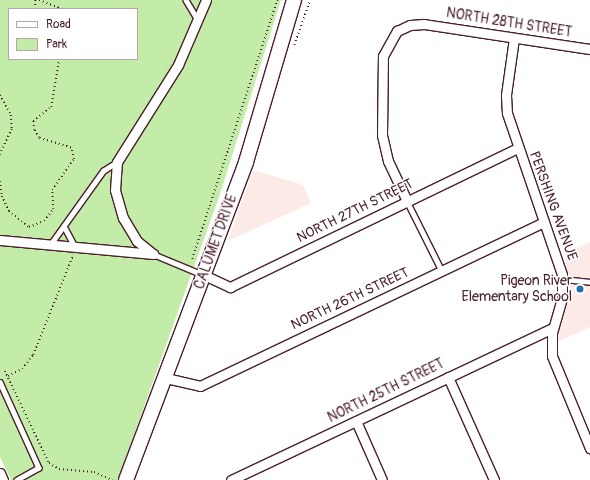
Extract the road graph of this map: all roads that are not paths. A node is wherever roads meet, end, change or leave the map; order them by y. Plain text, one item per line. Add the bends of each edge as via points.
1 (186, 0) edge
2 (206, 0) edge
3 (294, 0) edge
4 (198, 20) junction
5 (514, 38) junction
6 (590, 49) edge
7 (517, 148) junction
8 (118, 162) junction
9 (407, 201) junction
10 (544, 222) junction
11 (64, 226) junction
12 (0, 240) edge
13 (50, 245) junction
14 (76, 248) junction
15 (152, 254) junction
16 (442, 271) junction
17 (204, 275) junction
18 (562, 279) junction
19 (590, 282) edge
20 (552, 328) junction
21 (448, 377) junction
22 (166, 378) junction
23 (0, 382) edge
24 (356, 421) junction
25 (590, 448) edge
26 (0, 473) edge
27 (246, 477) edge
28 (3, 480) edge
29 (17, 480) edge
30 (126, 480) edge
31 (231, 480) edge
32 (382, 480) edge
33 (494, 480) edge

1 - 4 lane
2 - 4 street
3 - 17 main road, CALUMET DRIVE via 246,162
4 - 8 street via 178,65
5 - 6 street, NORTH 28TH STREET
5 - 7 street, PERSHING AVENUE via 506,105
5 - 9 street, NORTH 28TH STREET via 418,24 396,31 385,46 382,135 388,161
7 - 9 street, NORTH 27TH STREET
7 - 10 street, PERSHING AVENUE
8 - 11 lane via 103,170
8 - 15 street via 115,190 123,218 137,241
9 - 16 lane
9 - 17 street, NORTH 27TH STREET via 230,286
10 - 16 street, NORTH 26TH STREET
10 - 18 street, PERSHING AVENUE
11 - 13 lane
11 - 14 lane
12 - 13 street
13 - 14 street
14 - 15 street
15 - 17 lane
16 - 22 street, NORTH 26TH STREET via 200,386
17 - 22 main road, CALUMET DRIVE
18 - 19 lane
18 - 20 street, PERSHING AVENUE via 562,298
20 - 21 street, NORTH 25TH STREET
20 - 25 street, PERSHING AVENUE via 554,367
21 - 24 street, NORTH 25TH STREET
21 - 33 street
22 - 30 main road, CALUMET DRIVE
23 - 29 lane via 39,468
24 - 27 street, NORTH 25TH STREET
24 - 32 street
26 - 28 street
27 - 31 street, NORTH 25TH STREET

